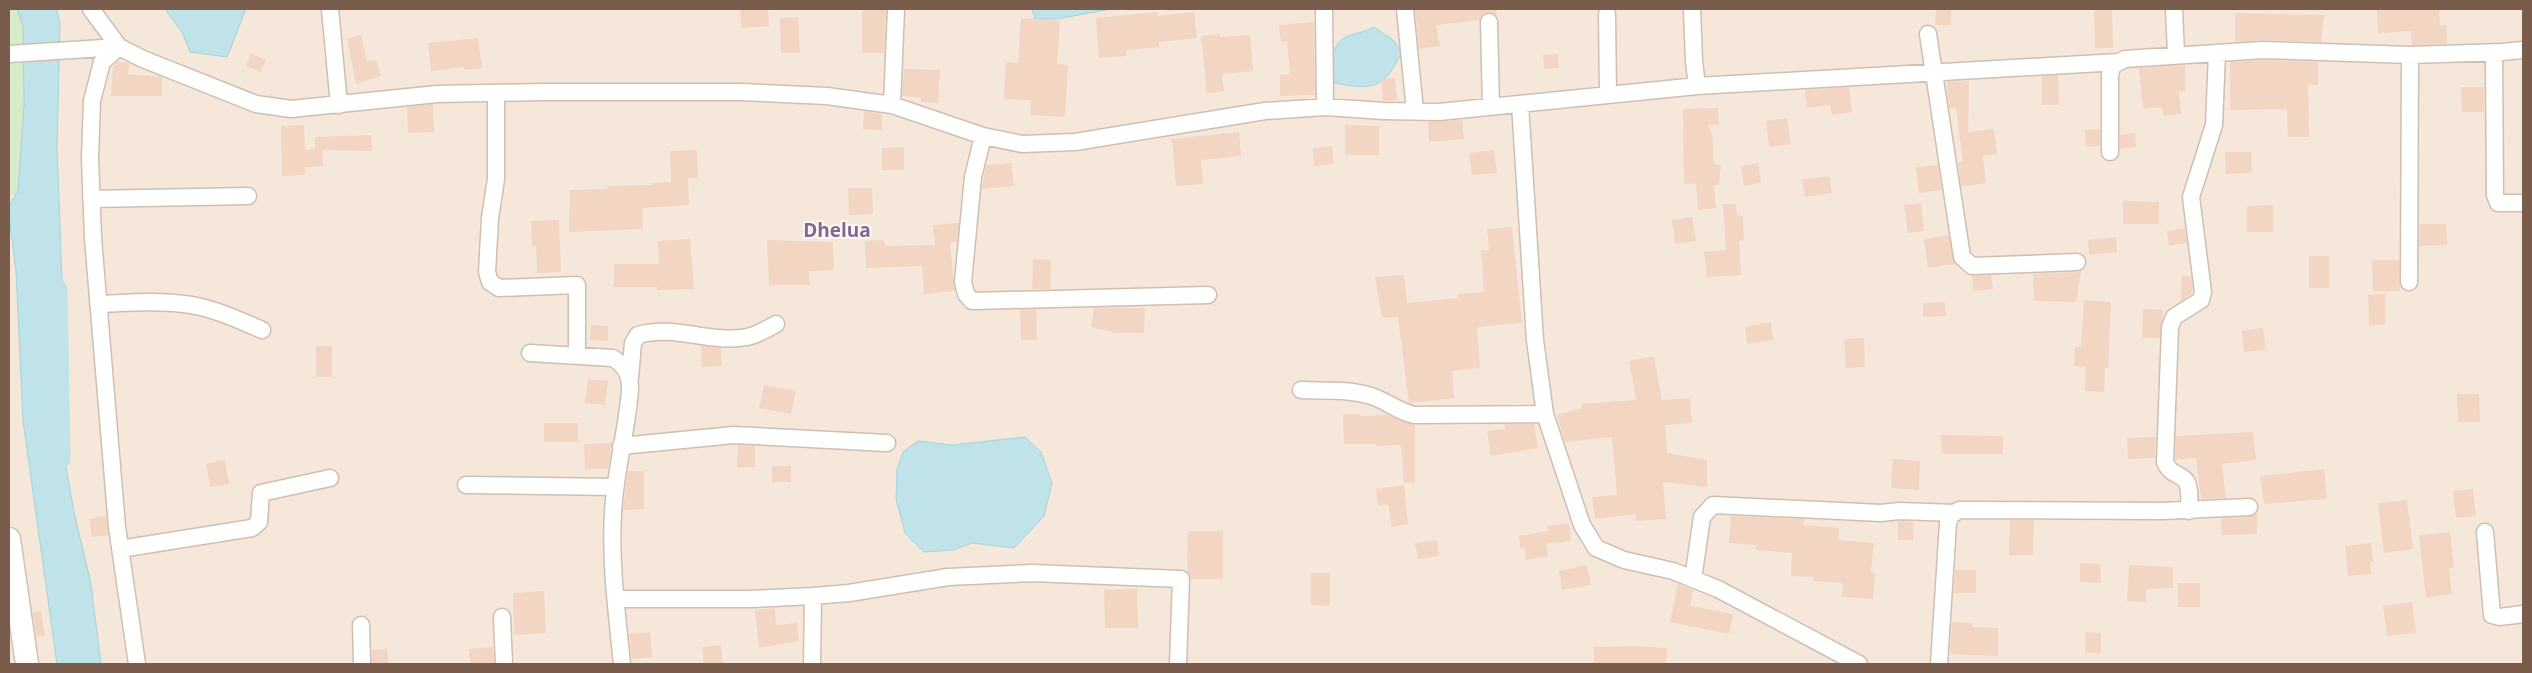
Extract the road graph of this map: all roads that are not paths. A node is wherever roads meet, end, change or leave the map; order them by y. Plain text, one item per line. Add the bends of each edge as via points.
1 (91, 9) edge
2 (330, 9) edge
3 (896, 9) edge
4 (1324, 9) edge
5 (1405, 9) edge
6 (1692, 9) edge
7 (2174, 9) edge
8 (1607, 14) dead end
9 (1488, 22) dead end
10 (1928, 34) dead end
11 (119, 47) junction
12 (2523, 50) edge
13 (2494, 52) junction
14 (2217, 53) junction
15 (9, 54) edge
16 (2176, 55) junction
17 (2410, 55) junction
18 (2119, 62) junction
19 (1933, 71) junction
20 (1697, 86) junction
21 (496, 93) junction
22 (1608, 95) junction
23 (1520, 104) junction
24 (339, 105) junction
25 (892, 106) junction
26 (1325, 106) junction
27 (1491, 107) junction
28 (1415, 112) junction
29 (983, 136) junction
30 (2110, 152) dead end
31 (248, 196) dead end
32 (92, 199) junction
33 (2523, 203) edge
34 (2078, 262) dead end
35 (2408, 282) dead end
36 (1208, 295) dead end
37 (98, 304) junction
38 (776, 324) dead end
39 (262, 330) dead end
40 (530, 354) dead end
41 (577, 356) junction
42 (630, 380) junction
43 (1301, 390) dead end
44 (1545, 414) junction
45 (887, 443) dead end
46 (621, 446) junction
47 (330, 478) dead end
48 (466, 485) dead end
49 (616, 487) junction
50 (2249, 506) dead end
51 (2189, 511) junction
52 (1955, 512) junction
53 (2486, 532) dead end
54 (9, 539) edge
55 (120, 549) junction
56 (1693, 579) junction
57 (12, 590) edge
58 (812, 596) junction
59 (616, 599) junction
60 (2523, 614) edge
61 (502, 617) dead end
62 (361, 625) dead end
63 (26, 664) edge
64 (137, 664) edge
65 (362, 664) edge
66 (504, 664) edge
67 (622, 664) edge
68 (812, 664) edge
69 (1178, 664) edge
70 (1859, 664) edge
71 (1939, 664) edge

1 - 11 street
2 - 24 street
3 - 25 street
4 - 26 street
5 - 28 street
6 - 20 street
7 - 16 street
8 - 22 street
9 - 27 street
10 - 19 street
11 - 15 street
11 - 24 street via 256,104 291,109
11 - 32 street via 102,62 92,101
12 - 13 street
13 - 17 street
13 - 33 street via 2495,195 2498,203
14 - 16 street
14 - 17 street via 2263,50
14 - 51 street via 2214,125 2191,198 2203,292 2201,300 2174,317 2170,327 2165,462 2168,471 2185,480 2189,488
16 - 18 street
17 - 35 street
18 - 19 street
18 - 30 street via 2113,65 2110,74
19 - 20 street
19 - 34 street via 1962,257 1972,266
20 - 22 street
21 - 24 street via 401,97
21 - 25 street via 741,92 827,96
21 - 41 street via 496,179 487,272 490,282 499,288 577,285
22 - 23 street
23 - 27 street
23 - 44 street via 1535,340
25 - 29 street
26 - 28 street
26 - 29 street via 1265,111 1075,142 1022,144
27 - 28 street
29 - 36 street via 973,177 963,282 966,294 972,300
31 - 32 street
32 - 37 street
37 - 39 street via 185,304 217,312
37 - 55 street
38 - 42 street via 747,337 657,332 638,335 633,343
40 - 41 street
41 - 42 street via 613,358 624,365
42 - 46 street via 630,399
43 - 44 street via 1371,396 1398,411 1414,415
44 - 56 street via 1582,525 1596,548 1624,560
45 - 46 street via 734,435
46 - 49 street
47 - 55 street via 261,493 259,522 252,528
48 - 49 street
49 - 59 street via 613,513
50 - 51 street
51 - 52 street via 1970,509
52 - 56 street via 1881,513 1713,505 1702,517
52 - 71 street via 1950,515 1948,523
53 - 60 street via 2492,614 2500,617
54 - 57 main road
55 - 64 street
56 - 70 street
57 - 63 main road
58 - 59 street
58 - 68 street
58 - 69 street via 948,577 1032,573 1181,579
59 - 67 street
61 - 66 street
62 - 65 street

